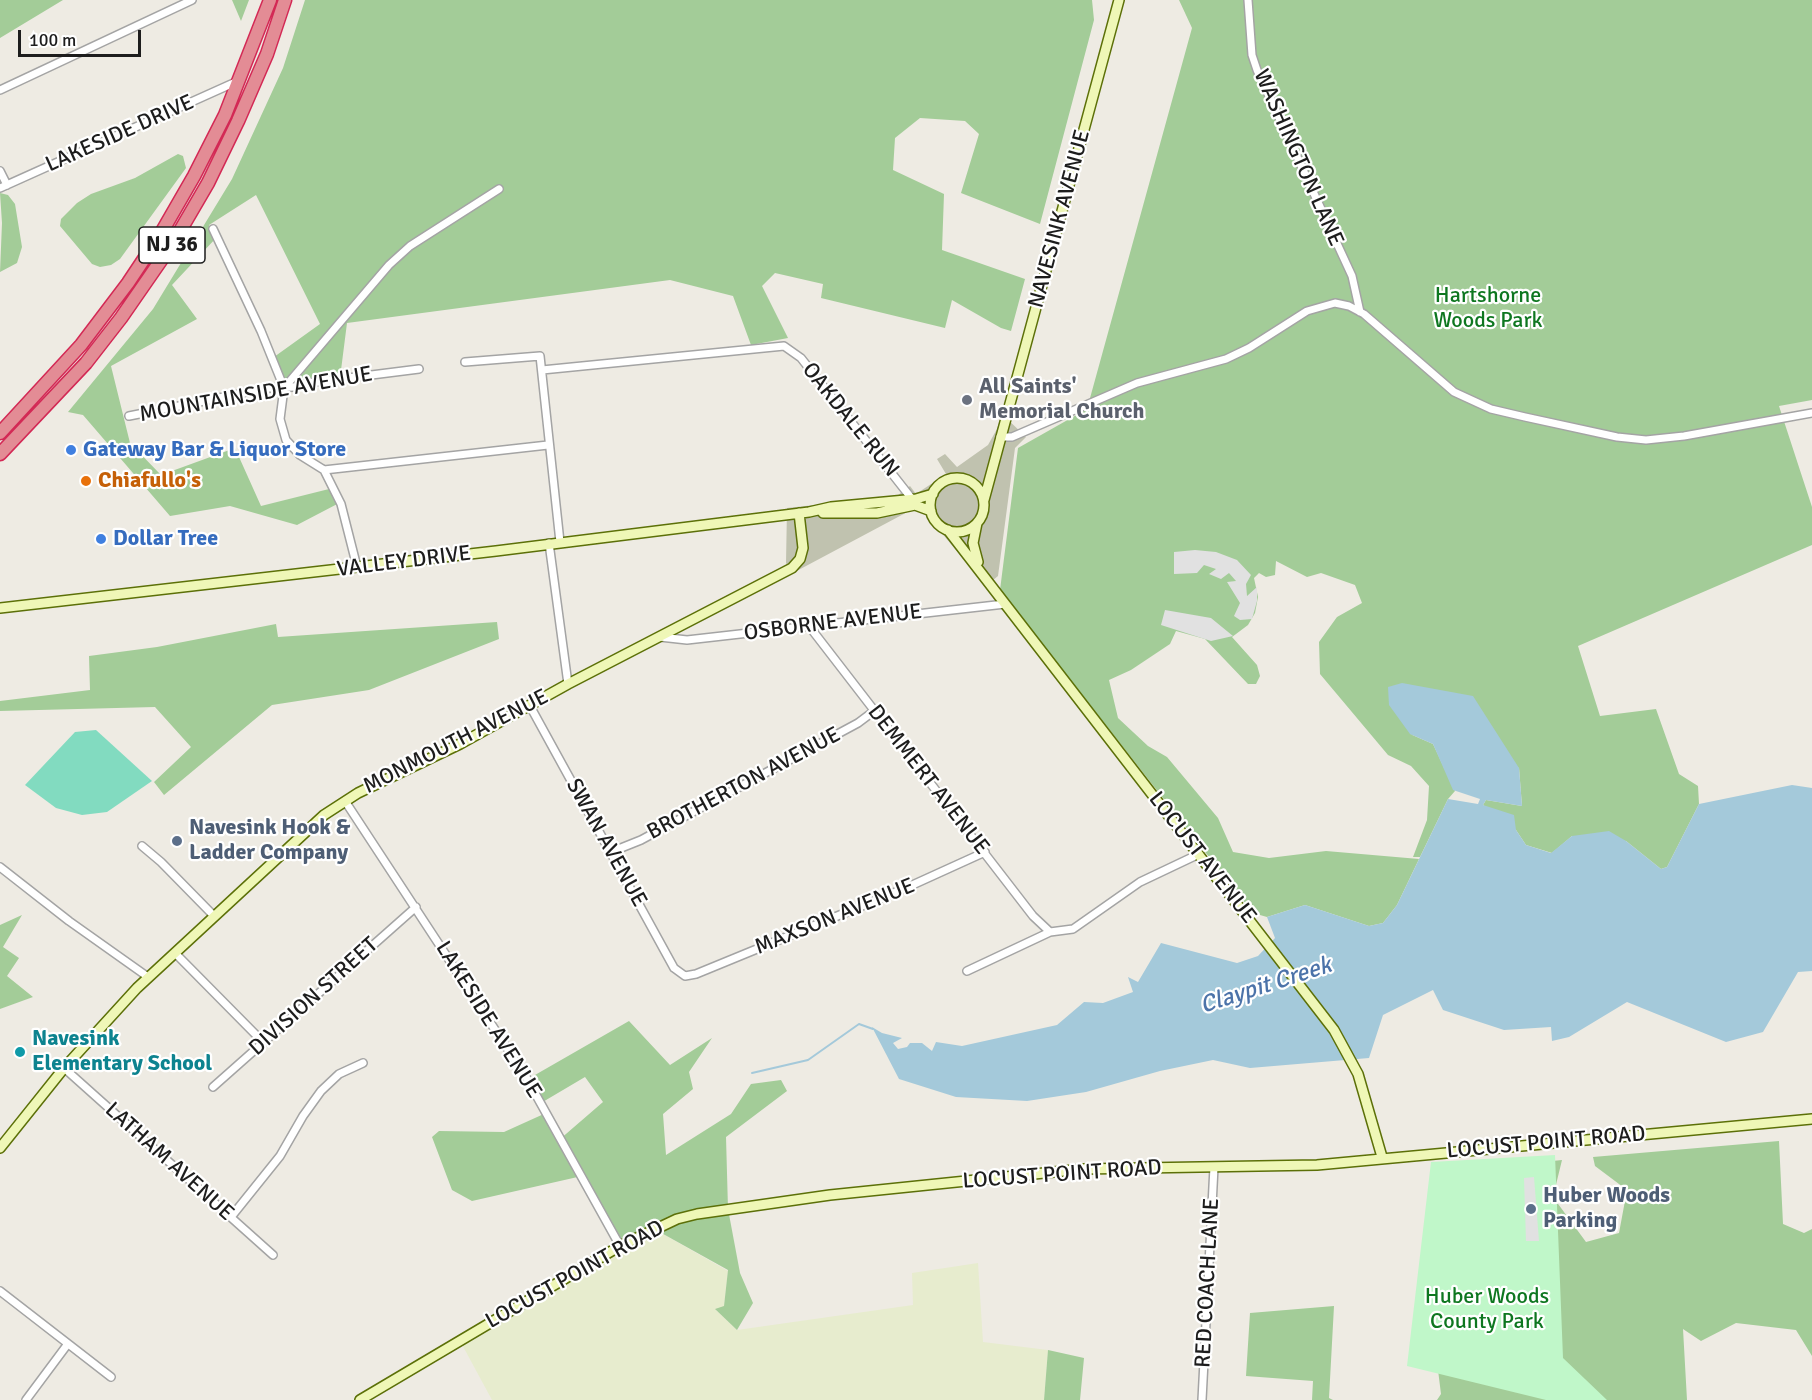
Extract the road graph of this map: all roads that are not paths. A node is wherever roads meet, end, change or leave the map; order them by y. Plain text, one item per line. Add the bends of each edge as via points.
1 (192, 0) edge
2 (270, 0) edge
3 (285, 0) edge
4 (1119, 0) edge
5 (1248, 0) edge
6 (240, 80) junction
7 (0, 90) edge
8 (0, 171) edge
9 (3, 187) edge
10 (499, 189) dead end
11 (213, 229) dead end
12 (1360, 312) junction
13 (465, 362) dead end
14 (419, 369) dead end
15 (542, 370) junction
16 (284, 388) junction
17 (1812, 413) edge
18 (129, 416) dead end
19 (0, 433) edge
20 (1000, 437) junction
21 (548, 445) junction
22 (0, 454) edge
23 (324, 470) junction
24 (971, 482) junction
25 (933, 494) junction
26 (912, 499) junction
27 (984, 501) junction
28 (931, 511) junction
29 (804, 513) junction
30 (978, 522) junction
31 (948, 530) junction
32 (560, 542) junction
33 (549, 543) junction
34 (357, 567) junction
35 (985, 578) junction
36 (1005, 604) junction
37 (0, 608) edge
38 (809, 626) junction
39 (660, 637) junction
40 (568, 684) junction
41 (530, 706) junction
42 (874, 711) junction
43 (345, 801) junction
44 (142, 846) dead end
45 (611, 852) junction
46 (985, 852) junction
47 (1199, 854) junction
48 (0, 867) edge
49 (416, 907) junction
50 (214, 916) junction
51 (1050, 932) junction
52 (175, 953) junction
53 (968, 971) dead end
54 (685, 976) joint
55 (148, 977) junction
56 (263, 1042) junction
57 (363, 1063) dead end
58 (64, 1068) junction
59 (213, 1086) dead end
60 (1812, 1119) edge
61 (0, 1148) edge
62 (1382, 1157) junction
63 (1214, 1167) junction
64 (231, 1217) junction
65 (620, 1246) junction
66 (273, 1255) dead end
67 (0, 1291) edge
68 (67, 1345) junction
69 (111, 1377) dead end
70 (26, 1400) edge
71 (360, 1400) edge
72 (1202, 1400) edge

1 - 7 street
2 - 6 highway, NJ 36
3 - 22 highway, NJ 36 via 238,121 178,234 86,363
4 - 20 street, NAVESINK AVENUE
5 - 12 street, WASHINGTON LANE via 1252,55 1257,70 1352,276
6 - 9 street, LAKESIDE DRIVE
6 - 19 highway, NJ 36 via 194,176 133,275 67,361
8 - 9 street
10 - 16 street via 410,246 389,265
11 - 16 street
12 - 17 street via 1454,392 1491,409 1524,417 1646,440
12 - 20 street via 1335,303 1318,306 1226,360 1137,383 1012,437
13 - 15 street via 540,356
14 - 16 street, MOUNTAINSIDE AVENUE
15 - 21 street
15 - 26 street, OAKDALE RUN via 784,346 801,358
16 - 18 street, MOUNTAINSIDE AVENUE
16 - 23 street via 280,419 286,440 300,455
20 - 24 street, NAVESINK AVENUE via 984,476
20 - 27 street, NAVESINK AVENUE
21 - 23 street
21 - 32 street
23 - 34 street via 341,504
24 - 25 street via 949,479
24 - 27 street
25 - 26 street, VALLEY DRIVE
25 - 28 street
26 - 29 street, VALLEY DRIVE
27 - 30 street
28 - 29 street, VALLEY DRIVE via 915,504 877,513
28 - 31 street
29 - 32 street, VALLEY DRIVE
29 - 39 street, MONMOUTH AVENUE via 803,548 795,565
30 - 31 street via 966,530
30 - 35 street, LOCUST AVENUE via 973,543
31 - 35 street, LOCUST AVENUE
32 - 33 street, VALLEY DRIVE
33 - 34 street, VALLEY DRIVE
33 - 40 street
34 - 37 street, VALLEY DRIVE
35 - 36 street, LOCUST AVENUE
36 - 38 street, OSBORNE AVENUE
36 - 47 street, LOCUST AVENUE
38 - 39 street, OSBORNE AVENUE via 687,640
38 - 42 street, DEMMERT AVENUE
39 - 40 street, MONMOUTH AVENUE
40 - 41 street, MONMOUTH AVENUE
41 - 43 street, MONMOUTH AVENUE
41 - 45 street, SWAN AVENUE
42 - 45 street, BROTHERTON AVENUE via 641,840
42 - 46 street, DEMMERT AVENUE
43 - 49 street, LAKESIDE AVENUE
43 - 50 street, MONMOUTH AVENUE via 304,832
44 - 50 street
45 - 54 street, SWAN AVENUE via 674,968
46 - 51 street, DEMMERT AVENUE via 1033,916
46 - 54 street, MAXSON AVENUE
47 - 51 street via 1140,882 1073,928
47 - 62 street, LOCUST AVENUE via 1330,1024 1353,1062
48 - 55 street
49 - 56 street, DIVISION STREET
49 - 65 street, LAKESIDE AVENUE via 526,1077
50 - 52 street, MONMOUTH AVENUE
51 - 53 street
52 - 55 street, MONMOUTH AVENUE
52 - 56 street
55 - 58 street, MONMOUTH AVENUE
56 - 59 street, DIVISION STREET
57 - 64 street via 339,1074 321,1091 280,1156
58 - 61 street, MONMOUTH AVENUE
58 - 64 street, LATHAM AVENUE
60 - 62 street, LOCUST POINT ROAD
62 - 63 street, LOCUST POINT ROAD via 1317,1165
63 - 65 street, LOCUST POINT ROAD via 1083,1169 760,1204 684,1217
63 - 72 street, RED COACH LANE
64 - 66 street, LATHAM AVENUE
65 - 71 street, LOCUST POINT ROAD
67 - 68 street
68 - 69 street
68 - 70 street

